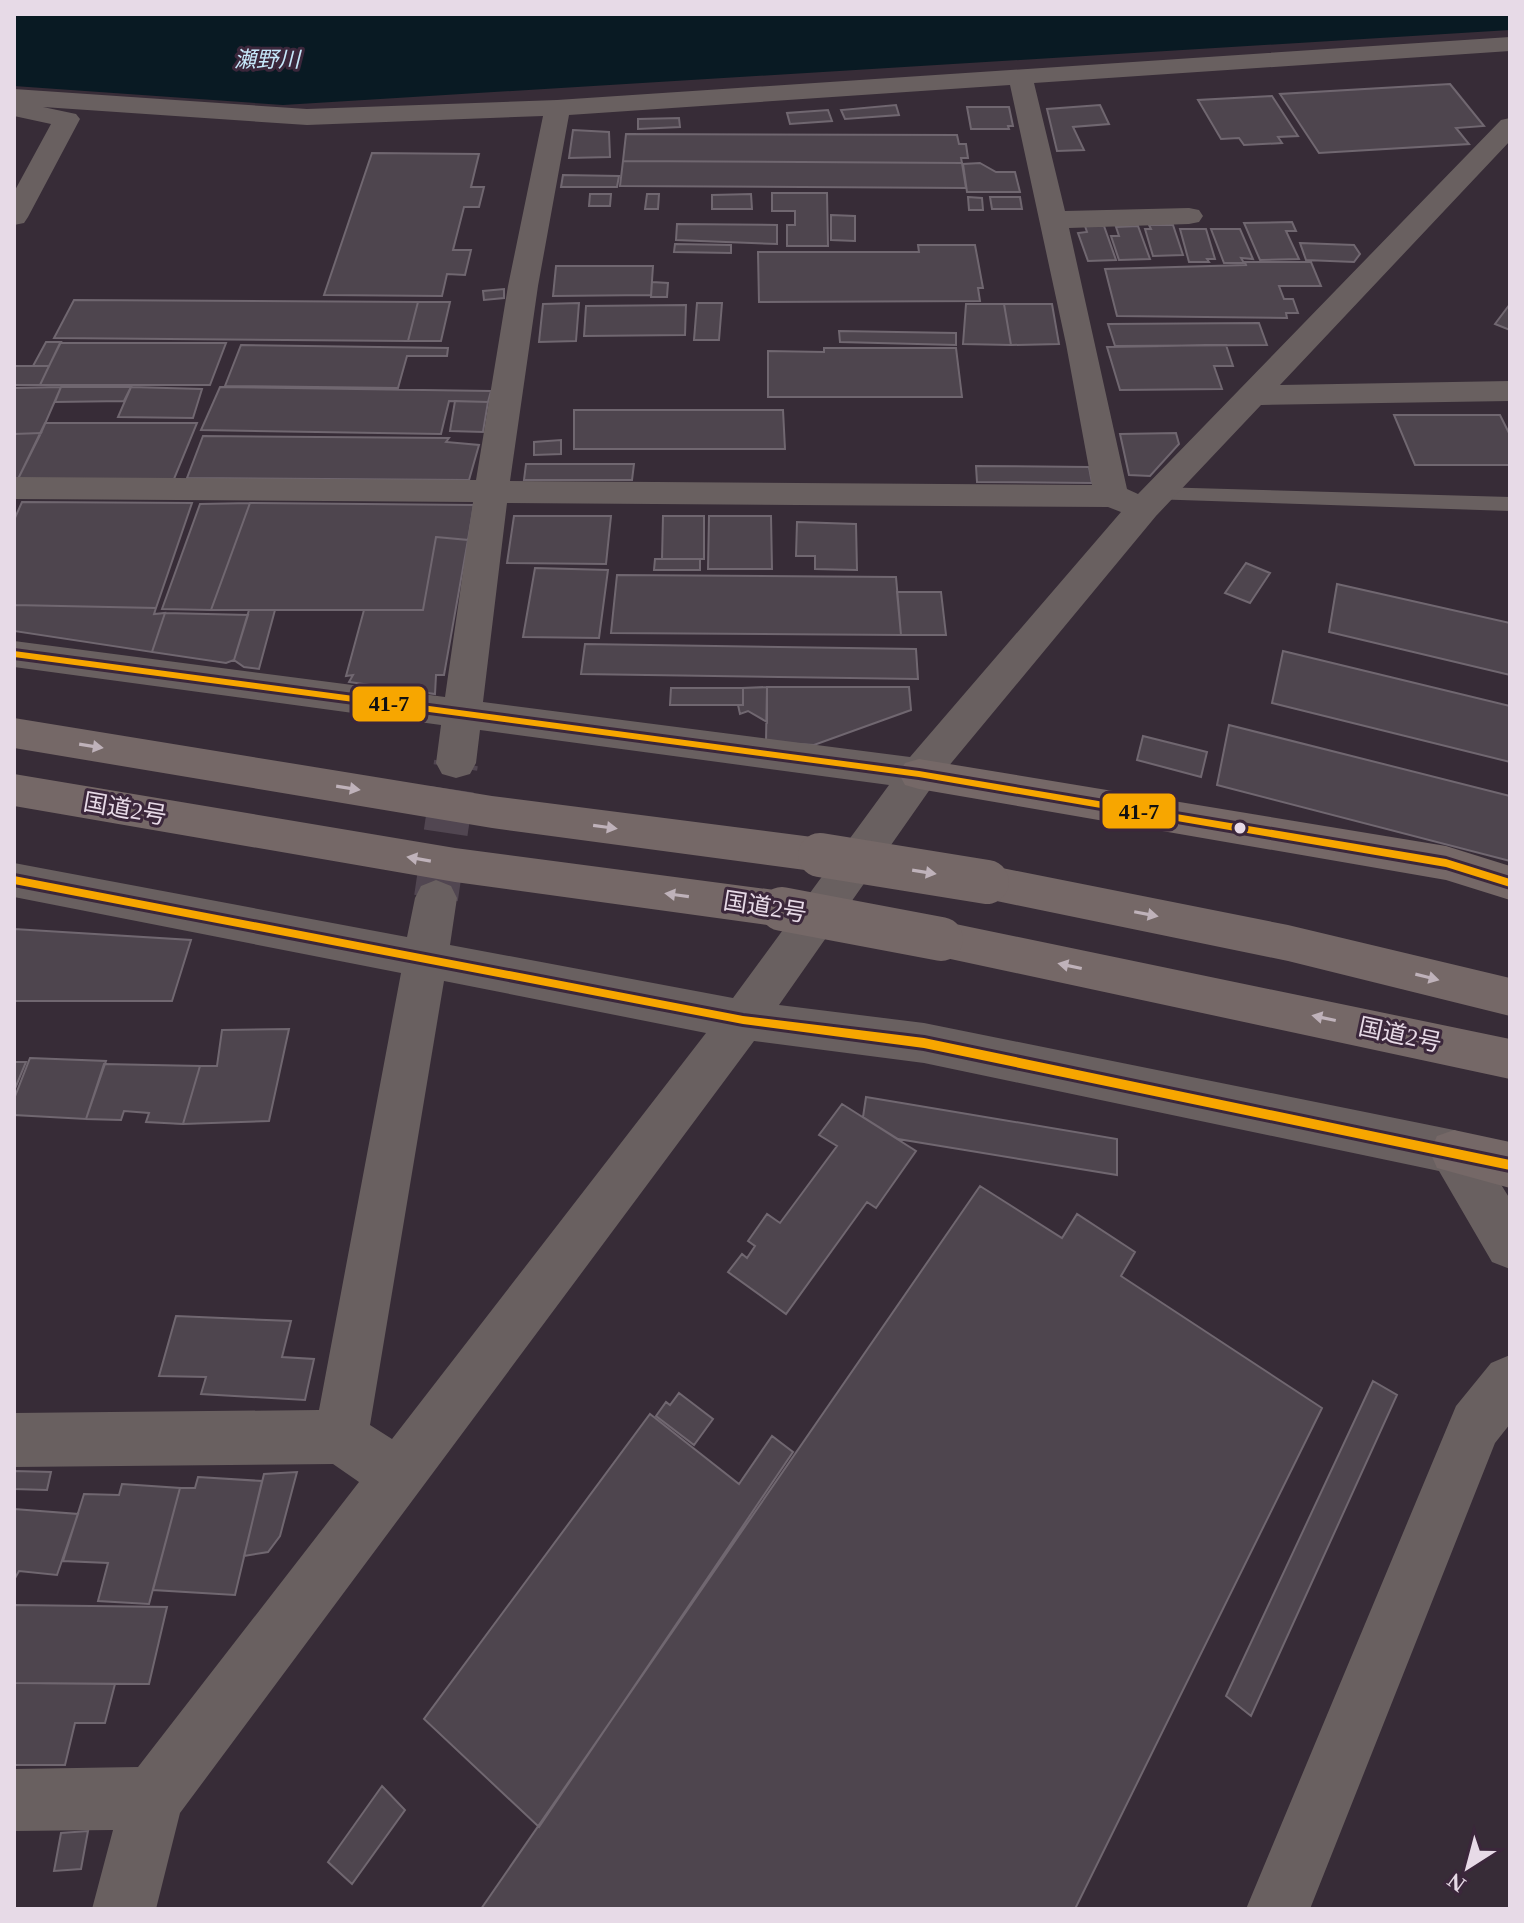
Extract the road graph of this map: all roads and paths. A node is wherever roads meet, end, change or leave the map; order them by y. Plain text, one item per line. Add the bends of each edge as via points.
1 (1510, 44) edge
2 (1020, 76) junction
3 (14, 97) edge
4 (14, 108) edge
5 (557, 108) junction
6 (1510, 126) edge
7 (1189, 216) dead end
8 (14, 217) edge
9 (1052, 220) junction
10 (1510, 391) edge
11 (1252, 395) junction
12 (14, 488) edge
13 (491, 492) junction
14 (1137, 499) junction
15 (1510, 504) edge
16 (14, 654) edge
17 (463, 714) junction
18 (14, 733) edge
19 (456, 763) tunnel mouth
20 (919, 774) junction
21 (14, 790) edge
22 (14, 880) edge
23 (1510, 883) edge
24 (436, 898) tunnel mouth
25 (427, 960) junction
26 (1510, 997) edge
27 (743, 1020) junction
28 (1510, 1059) edge
29 (1454, 1152) junction
30 (1510, 1165) edge
31 (1510, 1245) edge
32 (1510, 1382) edge
33 (341, 1437) junction
34 (14, 1440) edge
35 (397, 1476) junction
36 (153, 1798) junction
37 (14, 1800) edge
38 (124, 1909) edge
39 (1278, 1909) edge

1 - 2 street
2 - 5 street
2 - 9 street
3 - 5 street via 307,117
4 - 8 street via 67,119
5 - 13 street
6 - 11 street
7 - 9 street
9 - 14 street via 1081,344
10 - 11 street
11 - 14 street
12 - 13 street
13 - 14 street
13 - 17 street
14 - 15 lane
14 - 20 street
16 - 17 street
17 - 19 street
17 - 20 street
18 -> 26 highway, bridge via 492,812 987,882 1288,943
20 - 23 highway via 1446,863
20 - 27 street
28 -> 21 highway, 国道2号, bridge via 782,909 455,865
22 - 25 street
24 - 25 street
25 - 27 street
25 - 33 street
27 - 29 street via 924,1043
27 - 35 street
29 - 30 highway
29 - 31 street
32 - 39 street via 1475,1425
33 - 34 street
33 - 35 street
35 - 36 street
36 - 37 street
36 - 38 street

